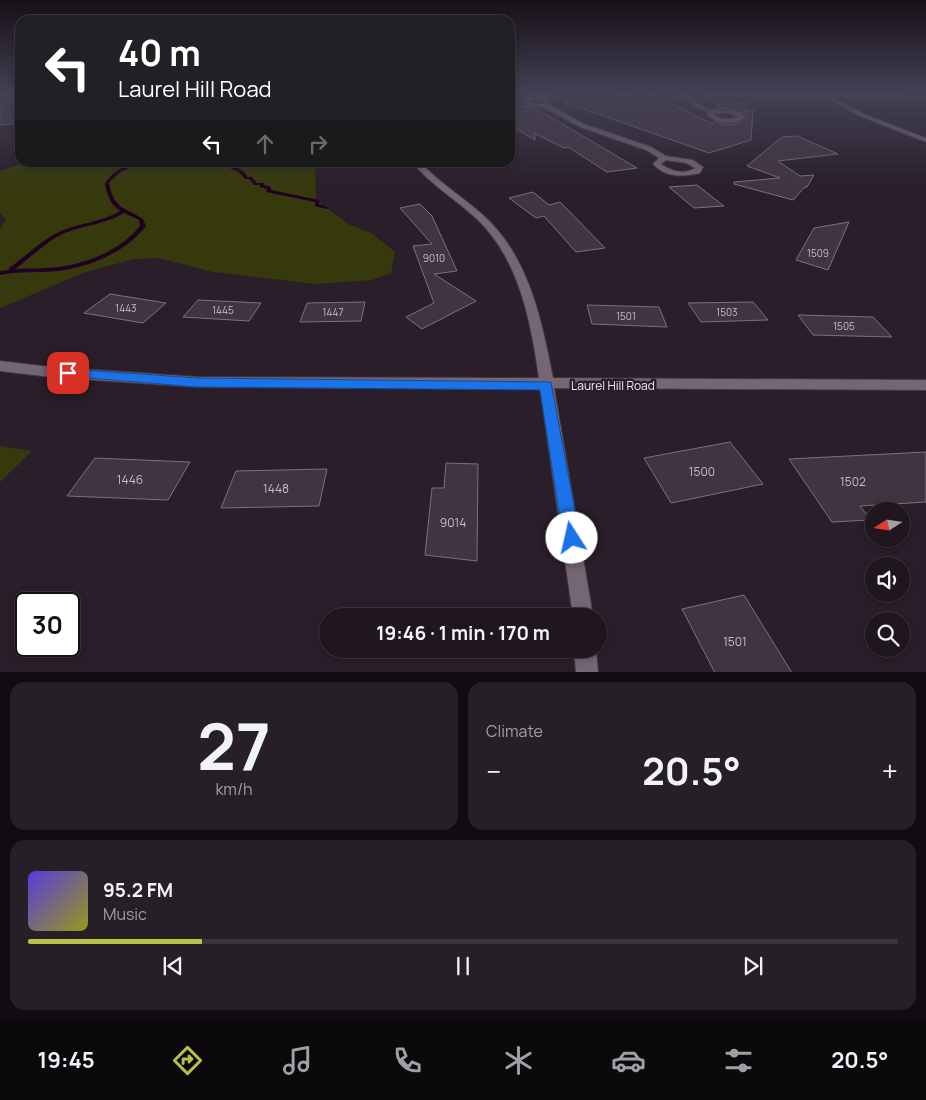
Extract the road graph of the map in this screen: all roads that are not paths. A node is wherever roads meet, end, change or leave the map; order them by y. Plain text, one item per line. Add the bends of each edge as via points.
1 (585, 124) edge
2 (886, 124) edge
3 (926, 140) edge
4 (666, 158) junction
5 (420, 167) edge
6 (0, 366) edge
7 (546, 385) junction
8 (926, 385) edge
9 (582, 608) edge
10 (586, 658) edge
11 (587, 672) edge

1 - 4 street
2 - 3 street
4 - 4 street via 683,159 699,167 691,173 670,172 657,164
5 - 7 street via 480,216 511,256 532,310
6 - 7 street, Laurel Hill Road via 197,382
7 - 8 street, Laurel Hill Road
7 - 9 street
10 - 11 street

